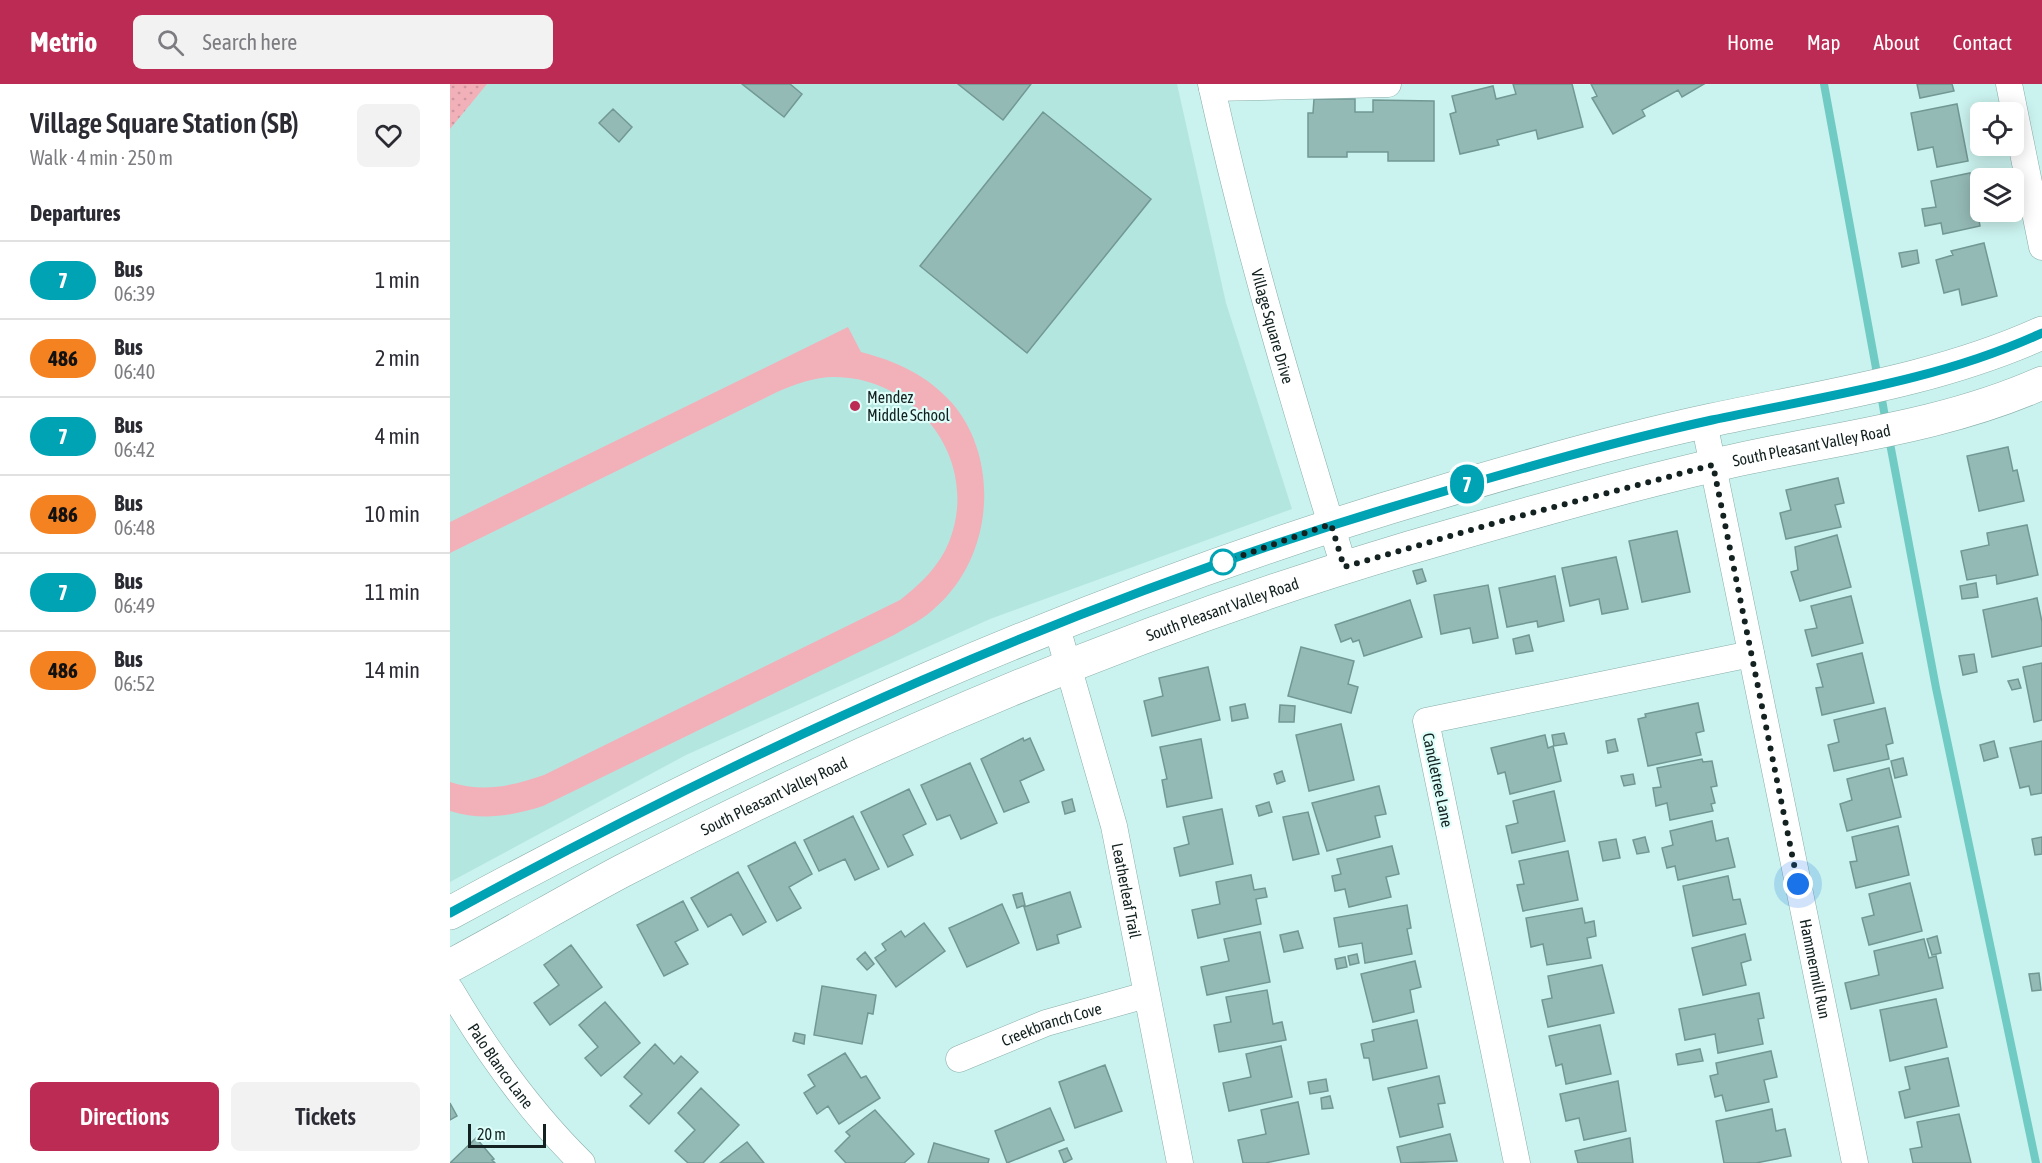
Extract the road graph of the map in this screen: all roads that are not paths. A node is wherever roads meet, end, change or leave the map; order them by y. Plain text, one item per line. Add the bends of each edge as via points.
1 (1389, 84) edge
2 (2009, 84) edge
3 (1211, 86) edge
4 (2042, 248) edge
5 (2042, 333) edge
6 (2042, 383) edge
7 (1704, 422) junction
8 (1713, 465) junction
9 (1331, 524) junction
10 (1344, 567) junction
11 (1056, 624) junction
12 (1751, 654) junction
13 (1070, 667) junction
14 (450, 913) edge
15 (450, 966) edge
16 (450, 989) edge
17 (1146, 995) junction
18 (959, 1059) dead end
19 (582, 1163) edge
20 (1180, 1163) edge
21 (1517, 1163) edge
22 (1855, 1163) edge

1 - 3 street
2 - 4 street
3 - 9 street, Village Square Drive via 1268,316
5 - 7 main road via 1962,365
6 - 8 main road, South Pleasant Valley Road via 1973,410 1916,425
7 - 8 street, Hammermill Run
7 - 9 main road via 1501,474
8 - 10 main road, South Pleasant Valley Road
8 - 12 street, Hammermill Run
9 - 10 street, Village Square Drive
9 - 11 main road
10 - 13 main road, South Pleasant Valley Road
11 - 13 street, Leatherleaf Trail
11 - 14 main road via 788,740 599,832
12 - 21 street, Candletree Lane via 1426,721
12 - 22 street, Hammermill Run
13 - 15 main road, South Pleasant Valley Road via 804,782 621,872
13 - 17 street, Leatherleaf Trail via 1114,826
16 - 19 street, Palo Blanco Lane via 503,1073
17 - 18 street, Creekbranch Cove via 1046,1023
17 - 20 street, Leatherleaf Trail

